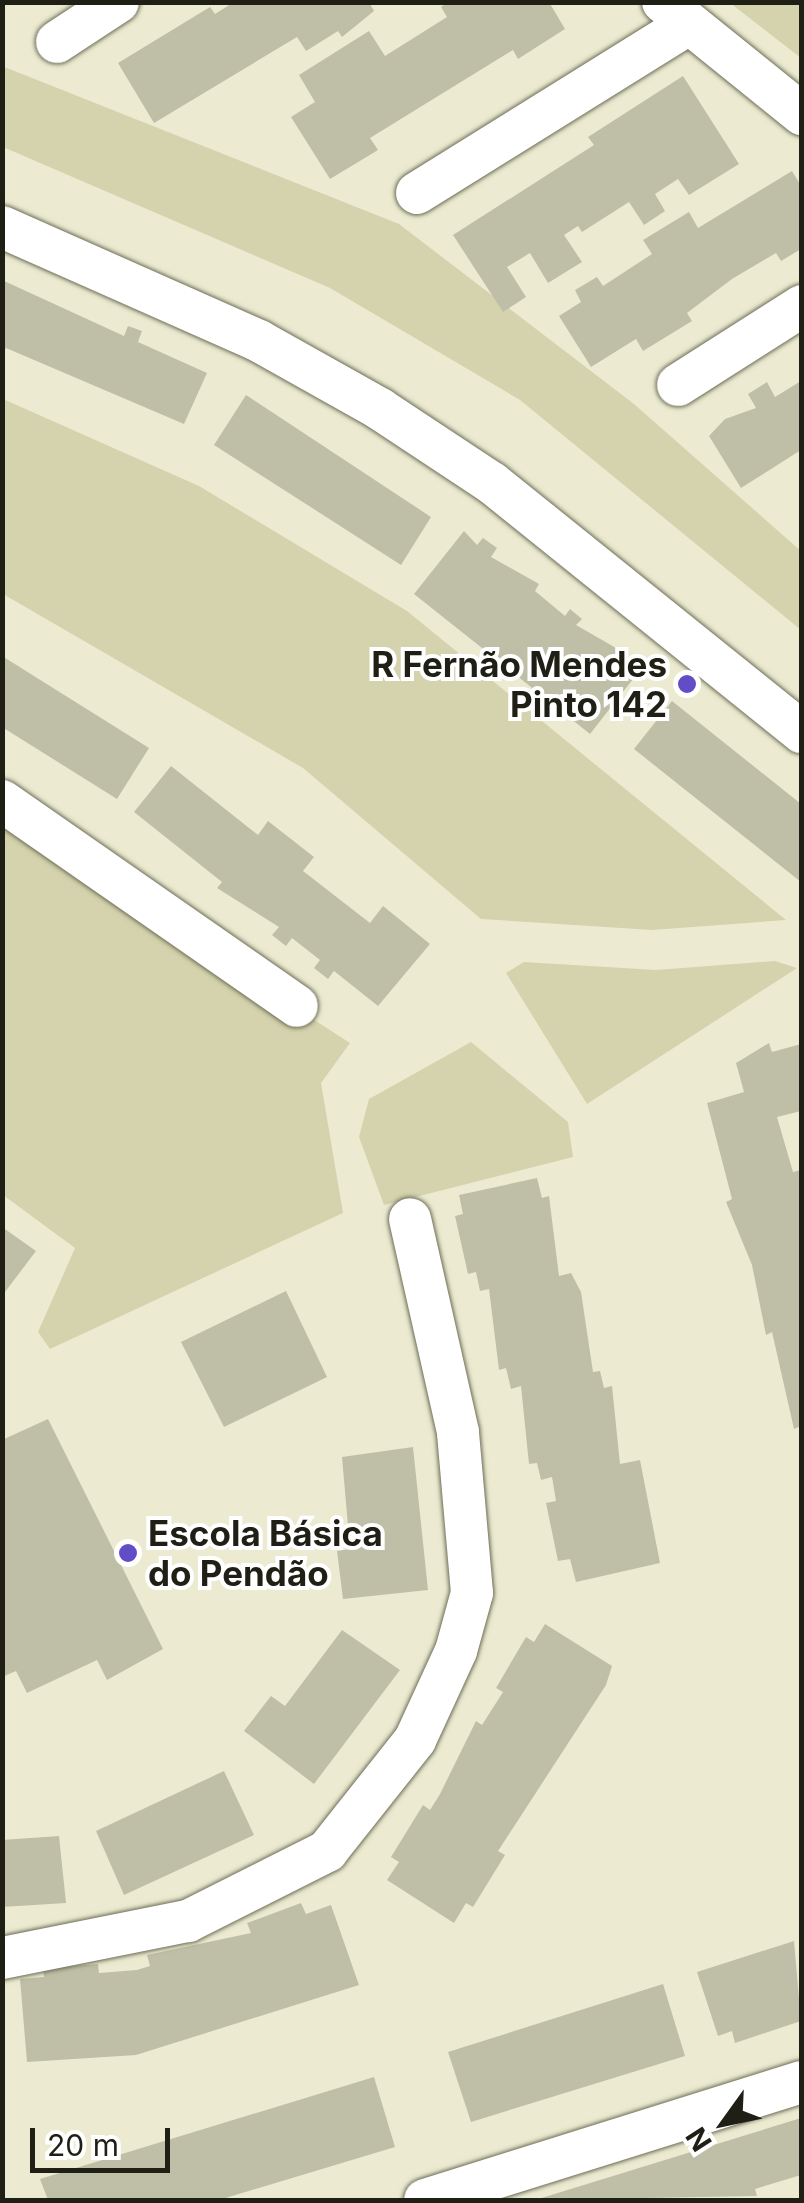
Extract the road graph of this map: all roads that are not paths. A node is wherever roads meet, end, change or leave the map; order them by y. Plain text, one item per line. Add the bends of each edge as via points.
1 (118, 2) edge
2 (675, 14) edge
3 (57, 42) dead end
4 (802, 114) edge
5 (417, 194) dead end
6 (2, 227) edge
7 (802, 306) edge
8 (678, 385) dead end
9 (802, 732) edge
10 (2, 801) edge
11 (297, 1006) dead end
12 (410, 1219) dead end
13 (2, 1958) edge
14 (802, 2082) edge
15 (425, 2200) edge

1 - 3 street
2 - 4 street
2 - 5 street
6 - 9 street via 259,341 380,409 492,483
7 - 8 street
10 - 11 street
12 - 13 street via 458,1432 472,1592 456,1651 414,1740 327,1851 188,1921
14 - 15 street

